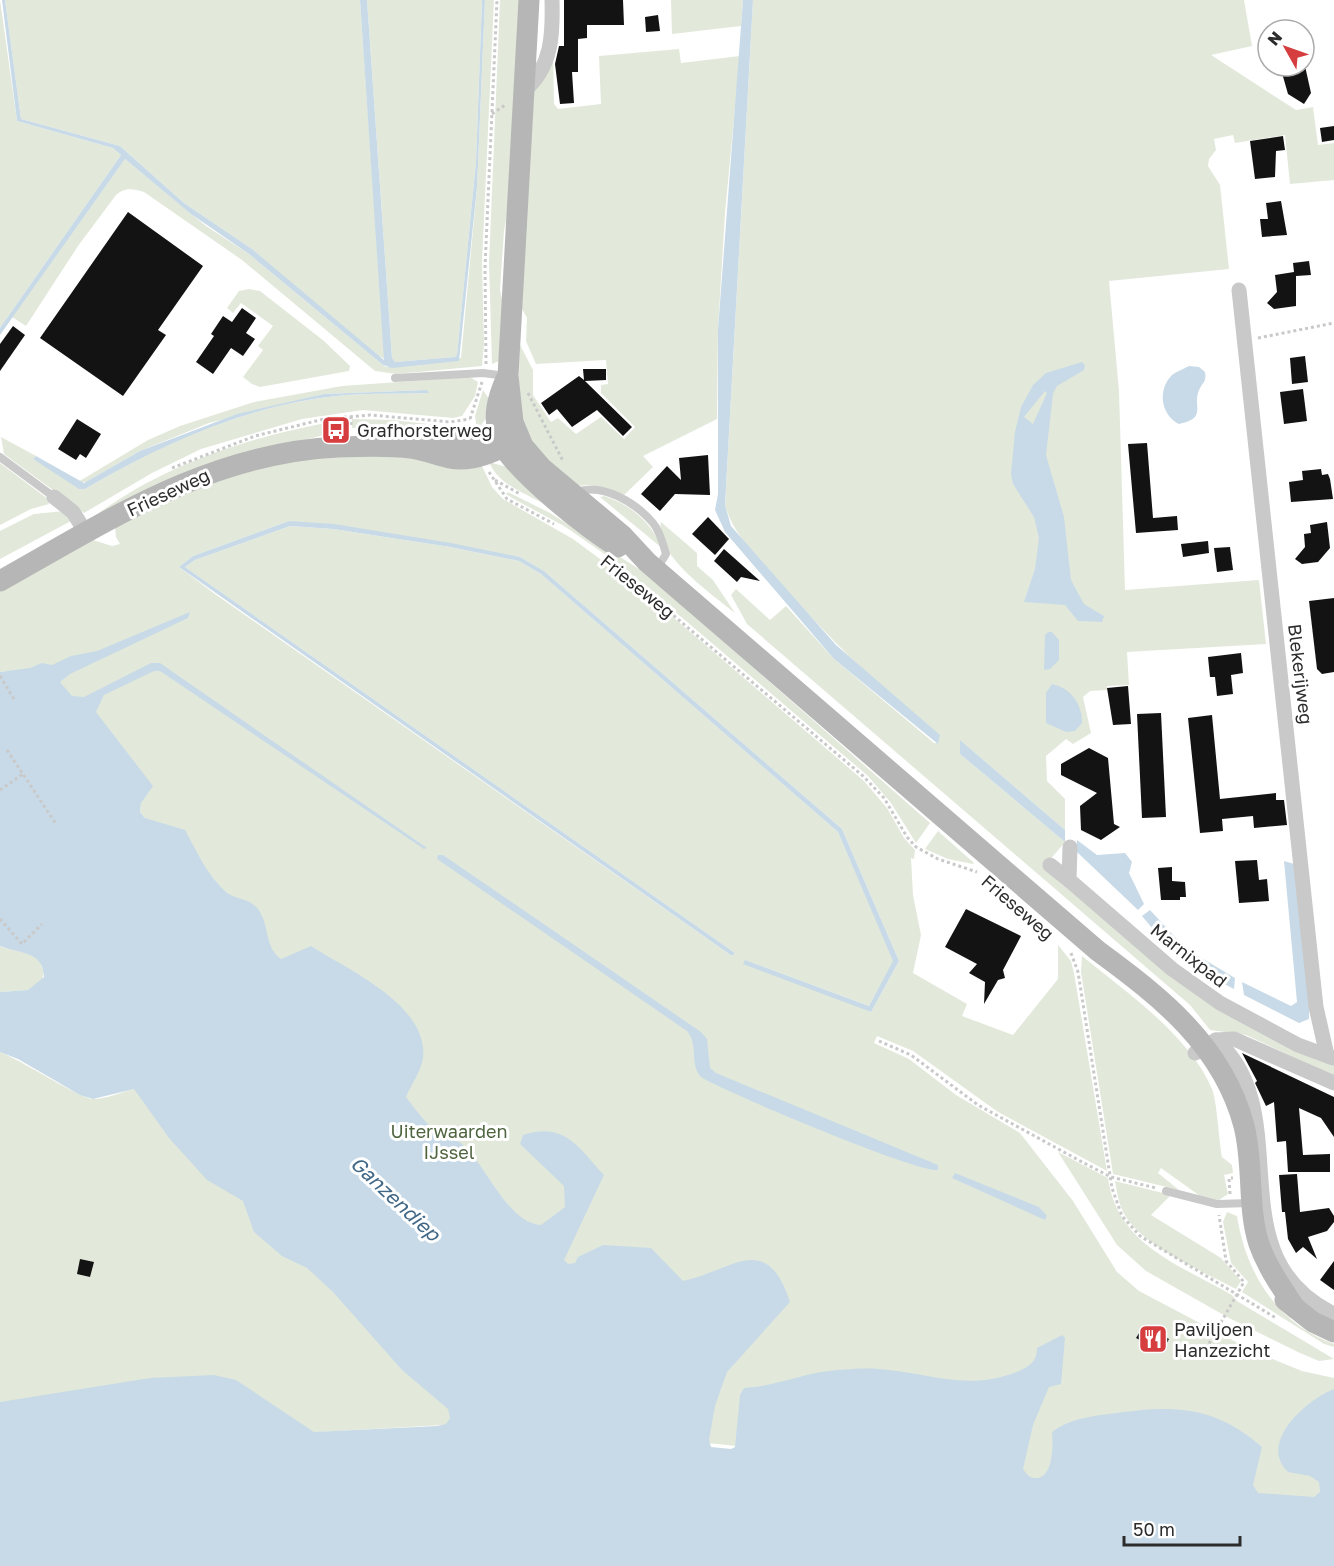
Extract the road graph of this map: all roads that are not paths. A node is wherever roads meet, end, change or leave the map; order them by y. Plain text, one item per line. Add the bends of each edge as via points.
1 (530, 0) edge
2 (552, 0) edge
3 (525, 90) junction
4 (1239, 290) dead end
5 (508, 376) junction
6 (395, 378) dead end
7 (507, 440) junction
8 (0, 457) edge
9 (54, 498) joint
10 (569, 500) junction
11 (86, 533) junction
12 (652, 566) junction
13 (0, 581) edge
14 (1070, 847) dead end
15 (1050, 865) dead end
16 (1070, 880) junction
17 (1206, 1046) junction
18 (1330, 1057) edge
19 (1334, 1083) edge
20 (1246, 1144) junction
21 (1166, 1191) road end
22 (1241, 1201) junction
23 (1334, 1314) edge
24 (1334, 1332) edge

1 - 3 main road
2 - 3 street via 549,51 534,82
3 - 5 main road
4 - 18 street, Blekerijweg via 1316,1006
5 - 6 lane via 483,373
5 - 7 main road via 512,415
7 - 10 main road, Frieseweg via 529,454
7 - 11 main road, Frieseweg via 453,459 421,450 342,447 263,456 185,482
8 - 9 lane
9 - 11 street via 73,512
10 - 12 main road, Frieseweg via 622,535
10 - 12 lane via 589,489 622,498 652,522 666,554
11 - 13 main road, Frieseweg
12 - 17 main road, Frieseweg via 1098,951 1148,987
14 - 16 street
15 - 16 street
16 - 18 street, Marnixpad via 1173,969 1220,1003 1298,1045
17 - 19 street via 1238,1040
17 - 20 main road, Frieseweg via 1231,1089
20 - 22 main road, Frieseweg
20 - 23 street via 1265,1224 1281,1267 1314,1303
21 - 22 lane via 1217,1204
22 - 24 main road, Frieseweg via 1290,1316

